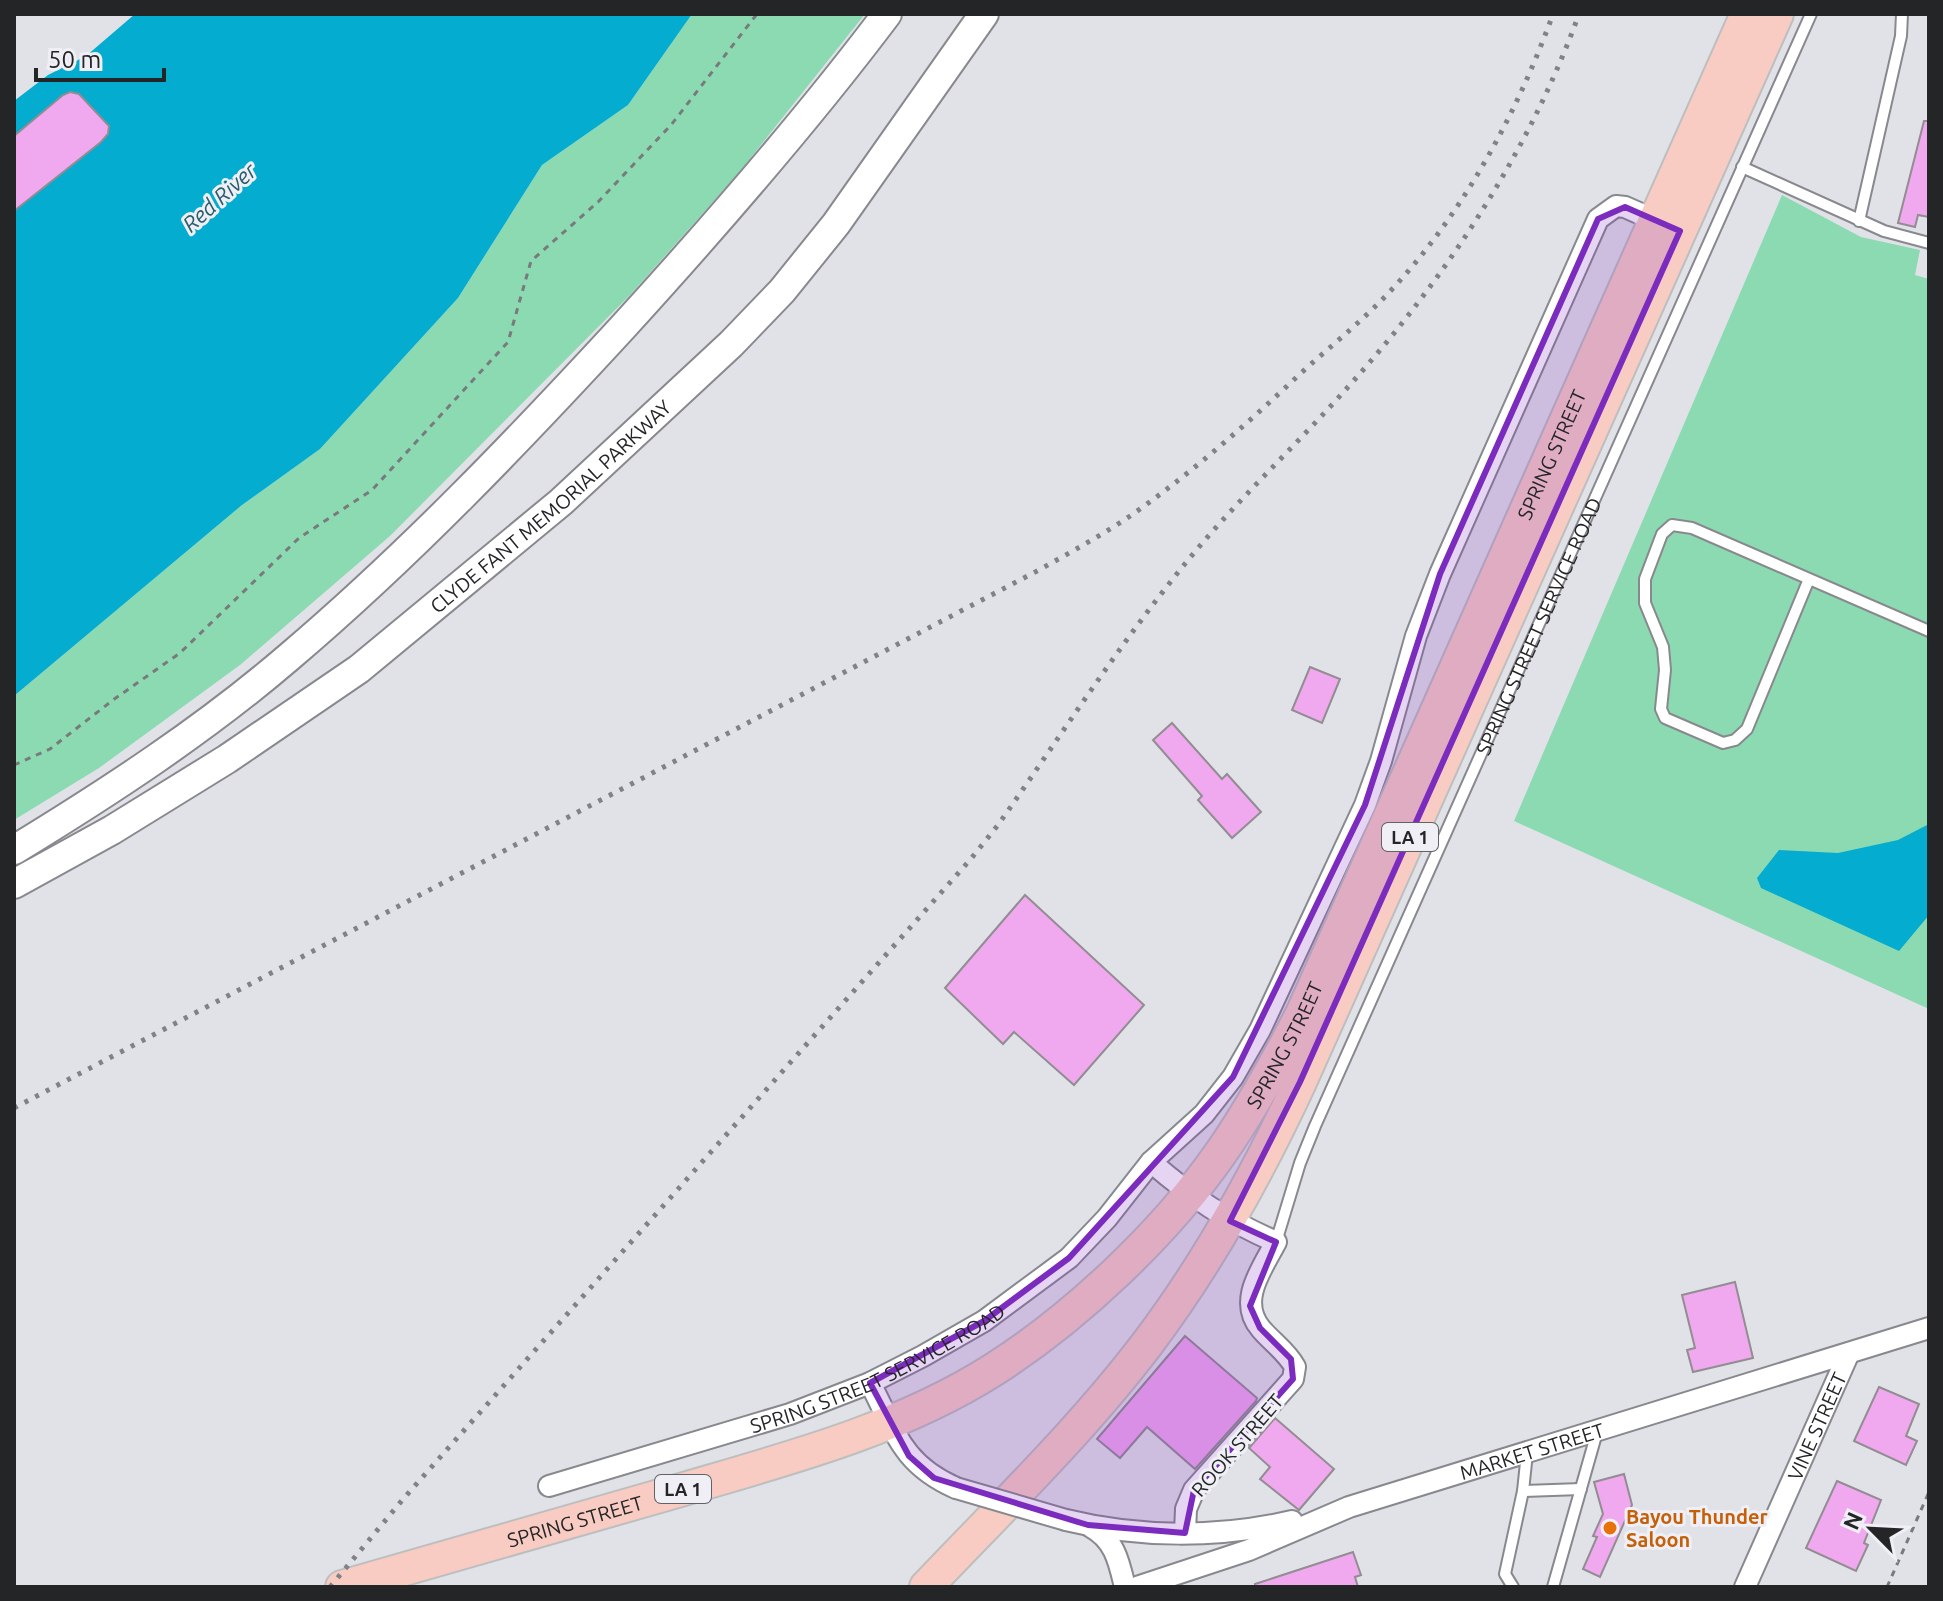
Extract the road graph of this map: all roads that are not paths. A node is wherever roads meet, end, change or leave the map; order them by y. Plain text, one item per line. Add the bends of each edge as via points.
1 (887, 14) edge
2 (984, 14) edge
3 (1747, 14) edge
4 (1777, 14) edge
5 (1811, 14) edge
6 (1902, 14) edge
7 (1742, 167) junction
8 (1859, 221) junction
9 (1668, 226) junction
10 (1929, 243) edge
11 (1809, 579) junction
12 (1929, 631) edge
13 (14, 850) edge
14 (14, 884) edge
15 (1151, 1162) junction
16 (1189, 1194) junction
17 (1230, 1221) junction
18 (1276, 1242) junction
19 (1929, 1328) edge
20 (1848, 1355) junction
21 (870, 1383) junction
22 (890, 1421) junction
23 (1597, 1432) junction
24 (1527, 1453) junction
25 (549, 1486) dead end
26 (1581, 1489) junction
27 (1523, 1491) junction
28 (1349, 1507) junction
29 (1088, 1525) junction
30 (1185, 1533) junction
31 (342, 1587) edge
32 (926, 1587) edge
33 (1125, 1587) edge
34 (1137, 1587) edge
35 (1513, 1587) edge
36 (1553, 1587) edge
37 (1745, 1587) edge

1 - 13 main road via 799,126 652,295 396,562 287,659 200,727
2 - 14 main road, CLYDE FANT MEMORIAL PARKWAY via 791,281 561,502 359,669 227,759
3 - 9 main road, SPRING STREET / LA 1
4 - 9 main road, SPRING STREET / LA 1
5 - 7 lane, SPRING STREET SERVICE ROAD
6 - 8 lane
7 - 8 lane
7 - 18 lane, SPRING STREET SERVICE ROAD via 1315,1126
8 - 10 lane
9 - 15 street, SPRING STREET SERVICE ROAD via 1616,206 1598,219 1440,574 1365,805 1260,1030 1204,1114
9 - 16 main road, SPRING STREET / LA 1 via 1302,1014 1246,1115
9 - 17 main road, SPRING STREET / LA 1 via 1300,1082
11 - 11 lane via 1692,528 1672,525 1662,534 1645,579 1645,603 1663,647 1665,718 1723,743 1747,729
11 - 12 lane
15 - 16 street
15 - 21 street, SPRING STREET SERVICE ROAD via 1069,1258 984,1321
16 - 17 street
16 - 22 main road, SPRING STREET / LA 1 via 1050,1330 960,1389
17 - 18 street
17 - 32 main road, SPRING STREET / LA 1 via 1120,1377
18 - 30 street, ROOK STREET via 1250,1306 1260,1328 1291,1359 1296,1372 1194,1490
19 - 20 street, MARKET STREET
20 - 23 street, MARKET STREET
20 - 37 street, VINE STREET
21 - 22 street
21 - 25 street, SPRING STREET SERVICE ROAD via 790,1414
22 - 29 street, bridge via 909,1456 934,1478
22 - 31 main road, SPRING STREET / LA 1 via 785,1459
23 - 24 street, MARKET STREET
23 - 26 lane
24 - 27 lane
24 - 28 street, MARKET STREET
26 - 27 lane
26 - 36 lane
27 - 35 lane via 1505,1574
28 - 30 street via 1266,1527
28 - 34 street, MARKET STREET via 1249,1550
29 - 30 street
29 - 33 street via 1111,1543

